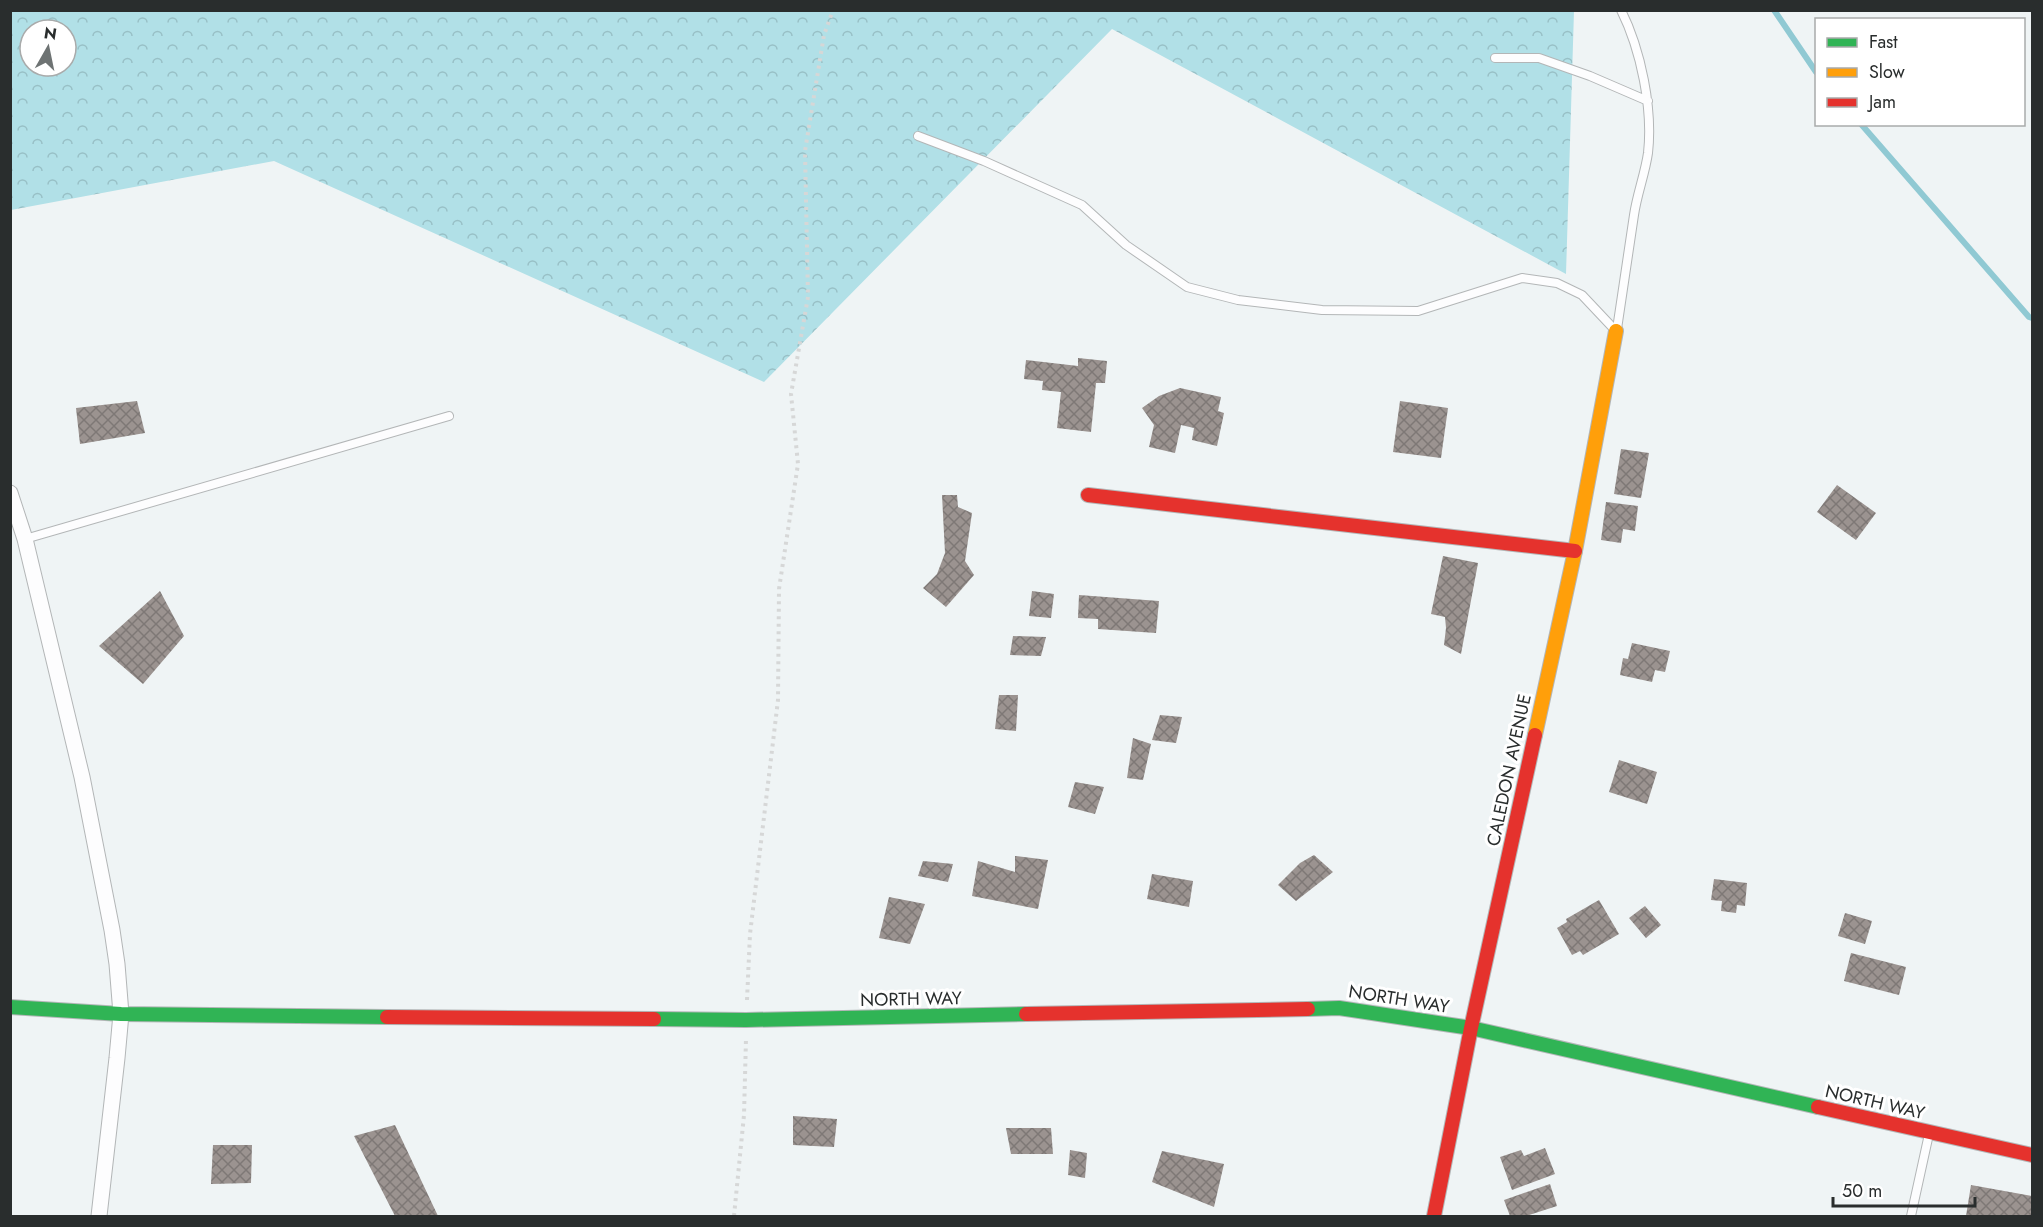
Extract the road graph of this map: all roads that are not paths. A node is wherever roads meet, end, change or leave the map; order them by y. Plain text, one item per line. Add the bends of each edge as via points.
1 (1621, 10) edge
2 (1495, 58) dead end
3 (1648, 101) junction
4 (918, 136) dead end
5 (1616, 331) junction
6 (449, 416) dead end
7 (10, 493) edge
8 (1088, 495) dead end
9 (25, 539) junction
10 (1575, 551) junction
11 (10, 1007) edge
12 (121, 1014) junction
13 (1471, 1028) junction
14 (1930, 1133) junction
15 (2032, 1155) edge
16 (99, 1216) edge
17 (1434, 1216) edge
18 (1911, 1216) edge

1 - 3 lane via 1630,28
2 - 3 lane via 1539,58
3 - 5 lane via 1647,154
4 - 5 lane via 1082,205 1126,245 1187,287 1238,300 1322,310 1418,311 1522,278 1557,283 1582,295
5 - 10 street, CALEDON AVENUE
6 - 9 lane
7 - 9 street
8 - 10 street
9 - 12 street via 82,777 112,930
10 - 13 street, CALEDON AVENUE
11 - 12 street, NORTH WAY
12 - 13 street, NORTH WAY via 746,1020 1339,1008
12 - 16 street
13 - 14 street, NORTH WAY
13 - 17 street, CALEDON AVENUE
14 - 15 street, NORTH WAY
14 - 18 lane

